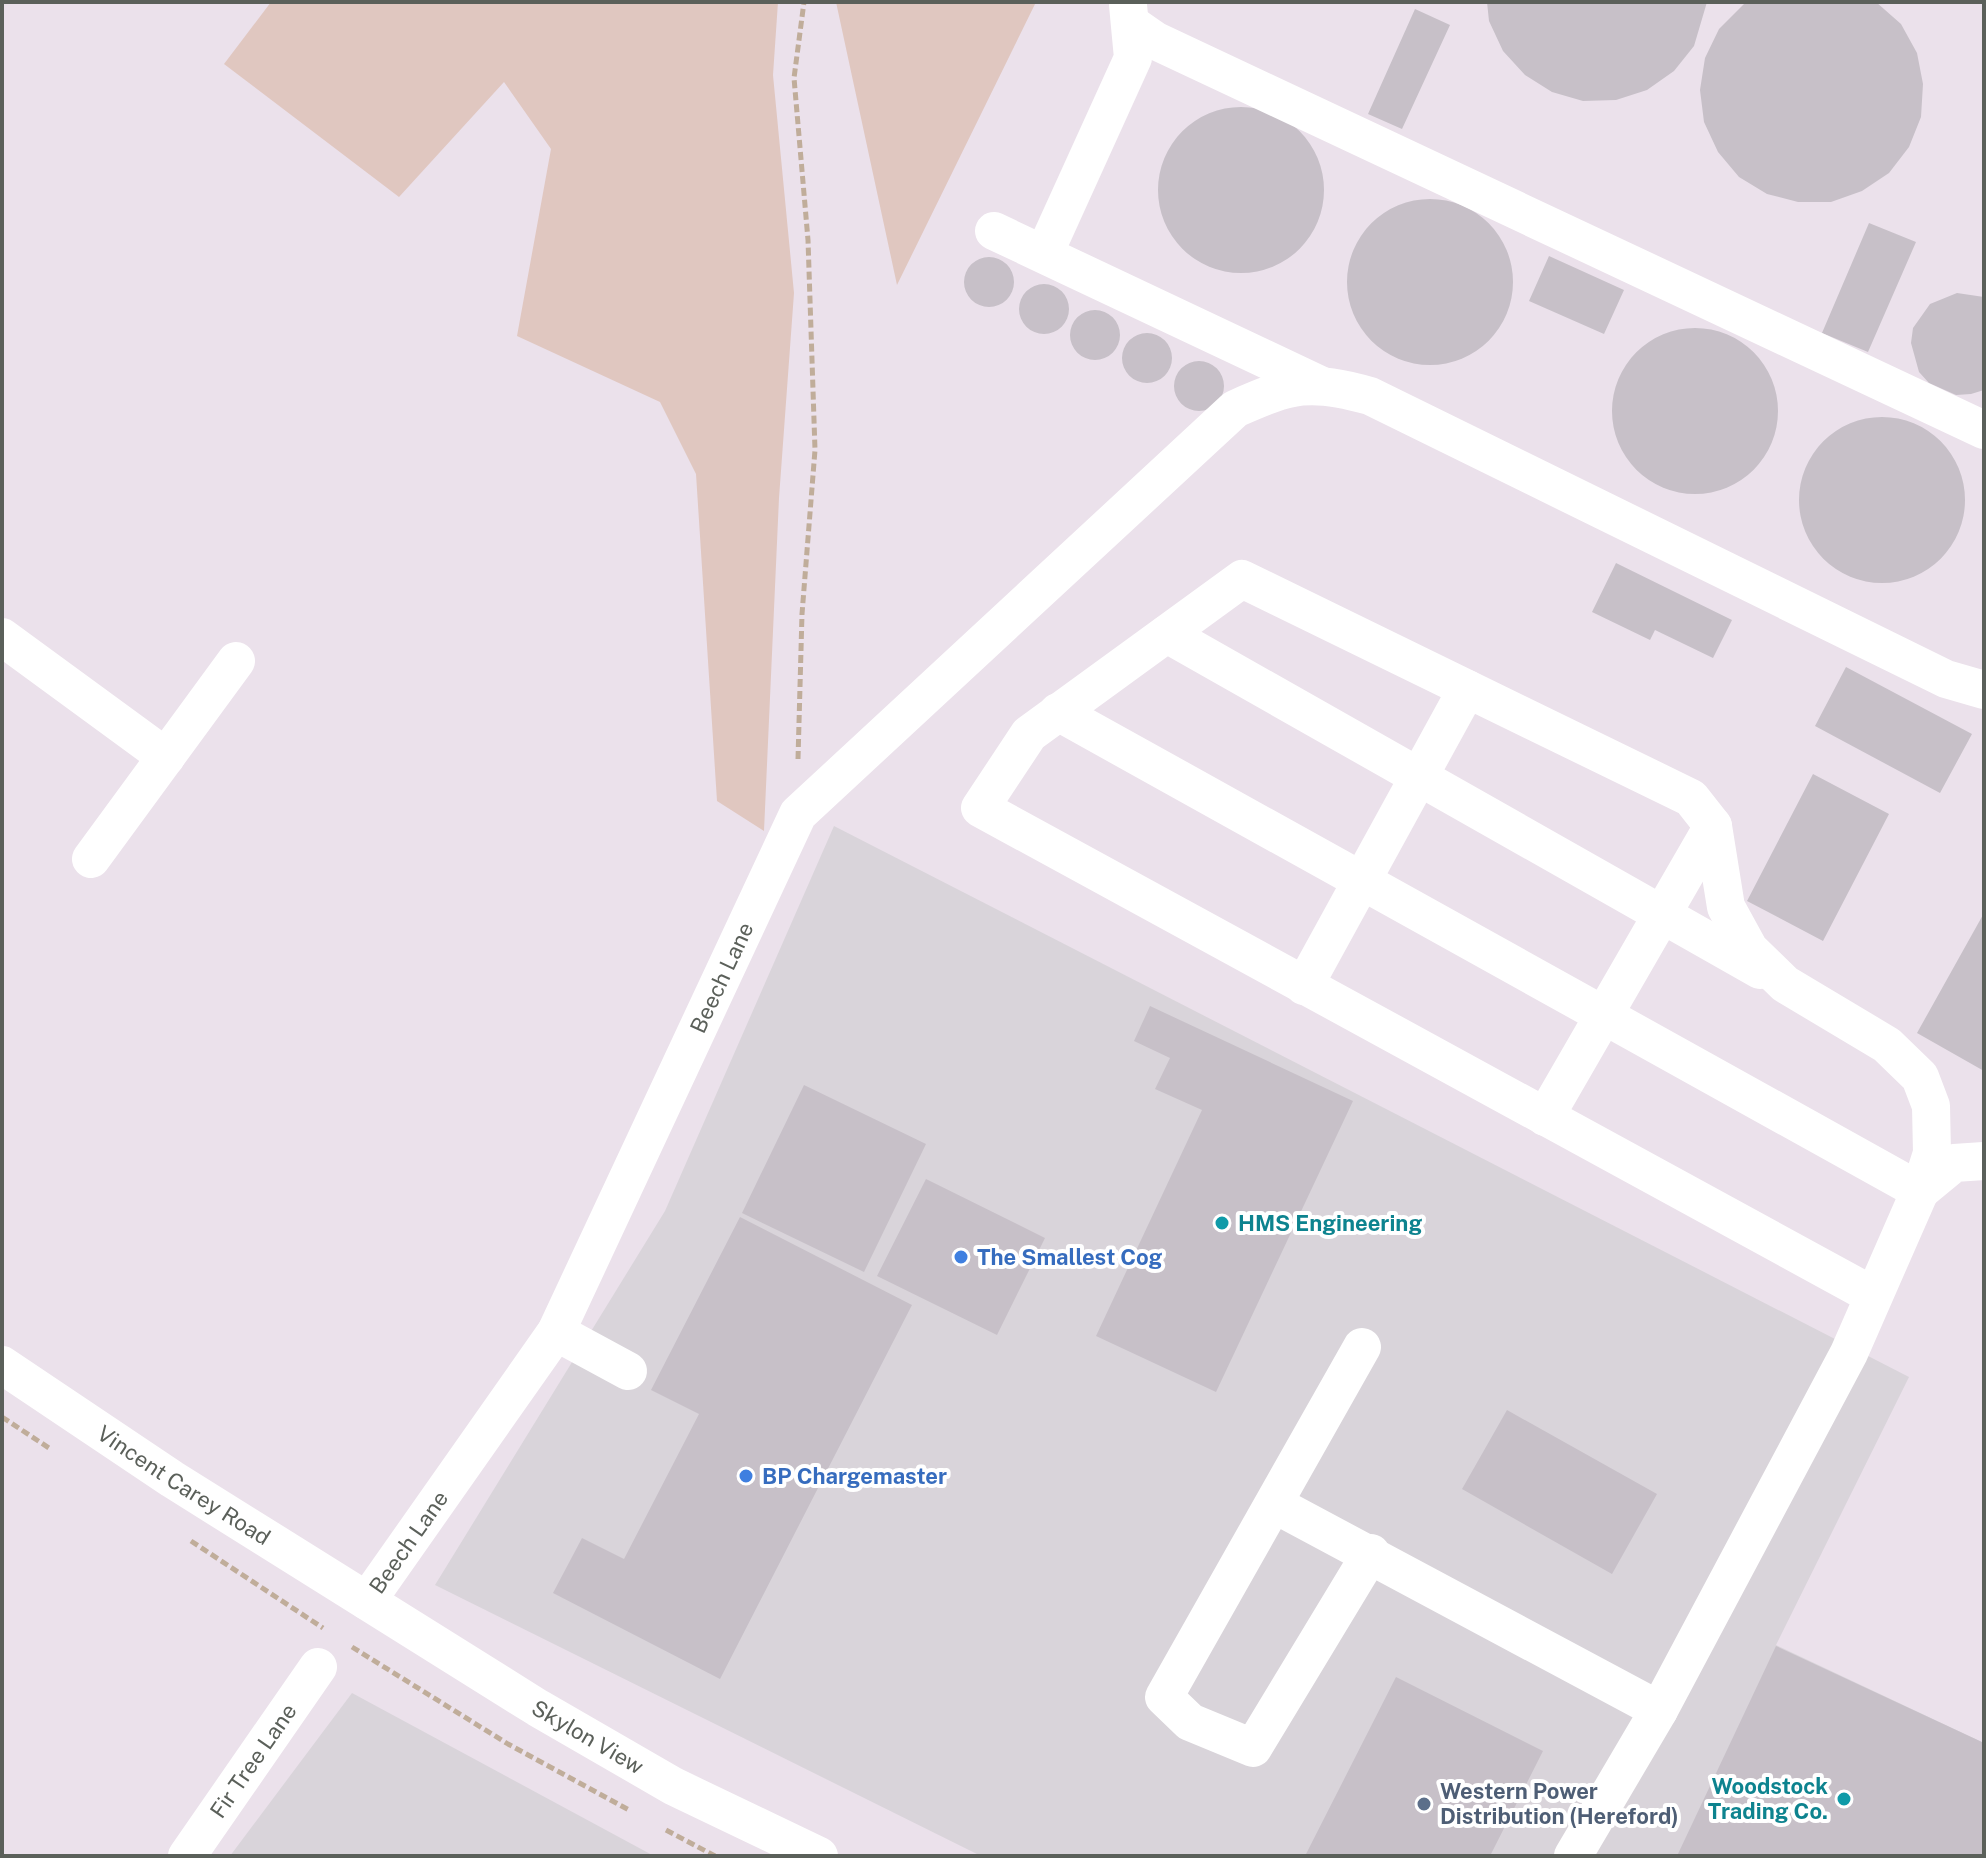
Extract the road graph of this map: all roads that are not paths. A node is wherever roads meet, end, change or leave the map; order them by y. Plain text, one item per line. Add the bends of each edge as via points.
1 (1129, 13) edge
2 (994, 231) dead end
3 (1044, 254) junction
4 (1323, 386) junction
5 (1984, 430) edge
6 (1167, 634) junction
7 (2, 637) edge
8 (236, 661) dead end
9 (1467, 689) junction
10 (1984, 690) edge
11 (1058, 712) junction
12 (166, 757) junction
13 (1419, 777) junction
14 (1713, 826) junction
15 (91, 859) dead end
16 (1362, 881) junction
17 (1662, 914) junction
18 (1785, 984) junction
19 (1304, 986) junction
20 (1604, 1016) junction
21 (1545, 1117) junction
22 (1984, 1161) edge
23 (1920, 1191) junction
24 (1874, 1296) junction
25 (556, 1332) junction
26 (1362, 1347) dead end
27 (2, 1365) edge
28 (628, 1371) dead end
29 (1274, 1504) junction
30 (1371, 1553) junction
31 (367, 1601) junction
32 (318, 1667) dead end
33 (1659, 1710) junction
34 (187, 1856) edge
35 (819, 1856) edge
36 (1573, 1856) edge

1 - 3 street via 1133,58
1 - 5 street via 1171,47
2 - 3 street
3 - 4 street
4 - 10 street via 1370,396 1946,679
4 - 25 street, Beech Lane via 1289,386 1235,409 798,814
6 - 9 street via 1242,579
6 - 11 street
6 - 13 street
7 - 12 street
8 - 12 street
9 - 13 street
9 - 14 street via 1691,798
11 - 16 street
11 - 19 street via 1029,734 980,808
12 - 15 street
13 - 16 street
13 - 17 street
14 - 17 street
14 - 18 street via 1726,907 1749,949
16 - 19 street
16 - 20 street
17 - 18 street
17 - 20 street
18 - 23 street via 1887,1045 1920,1077 1931,1106 1932,1153
19 - 21 street
20 - 21 street
20 - 23 street
21 - 24 street
22 - 23 street via 1954,1163
23 - 24 street
24 - 33 street via 1849,1353
25 - 28 street
25 - 31 street, Beech Lane
26 - 29 street
27 - 31 street, Vincent Carey Road
29 - 30 street
29 - 30 street via 1164,1697 1190,1722 1253,1748
30 - 33 street
31 - 35 street, Skylon View via 673,1786
32 - 34 street, Fir Tree Lane
33 - 36 street

